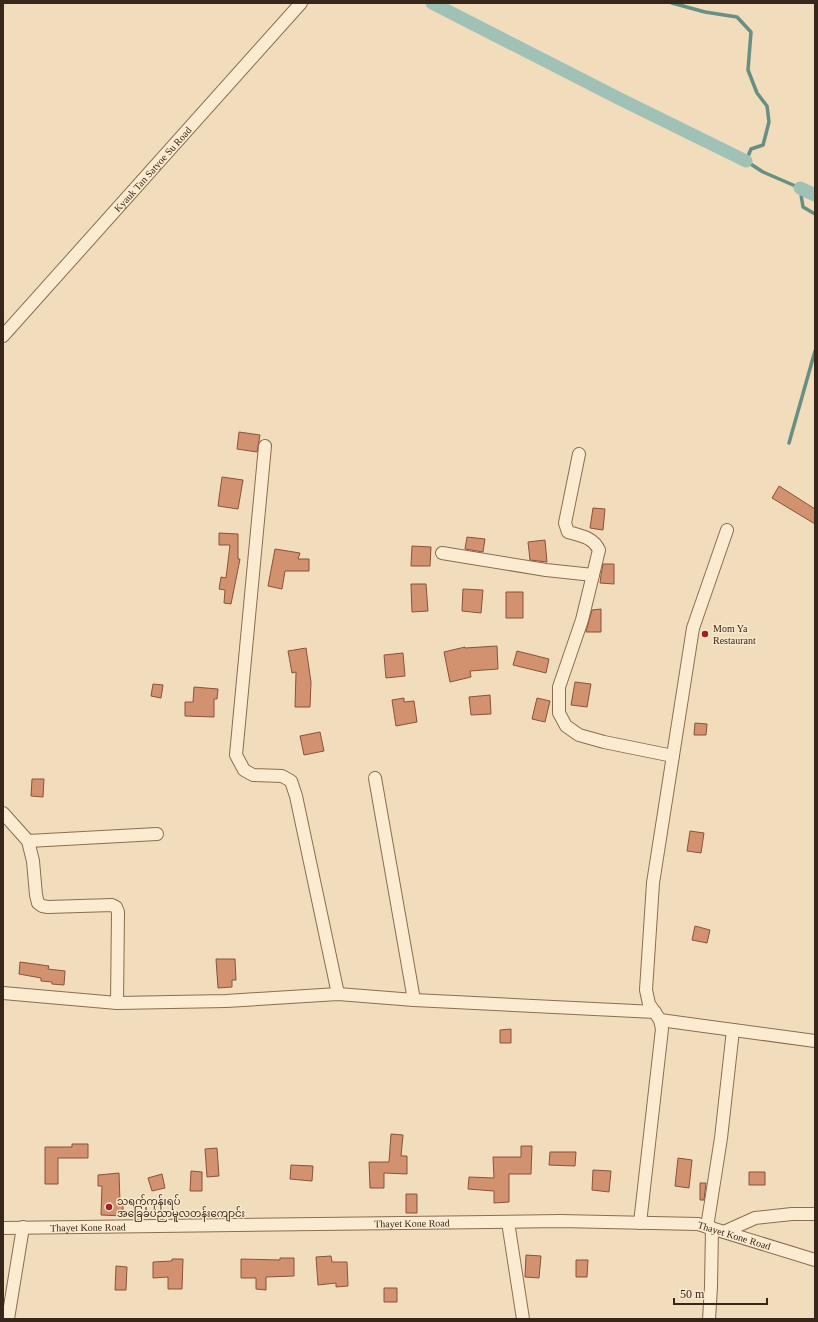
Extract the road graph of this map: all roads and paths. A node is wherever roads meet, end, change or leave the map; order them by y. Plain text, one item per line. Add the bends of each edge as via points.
1 (301, 3) edge
2 (3, 336) edge
3 (265, 446) dead end
4 (579, 454) dead end
5 (727, 530) dead end
6 (442, 553) dead end
7 (593, 575) junction
8 (673, 756) junction
9 (375, 778) dead end
10 (3, 813) edge
11 (157, 834) dead end
12 (28, 841) junction
13 (3, 993) edge
14 (338, 994) junction
15 (414, 1000) junction
16 (117, 1003) junction
17 (657, 1016) junction
18 (733, 1030) junction
19 (815, 1041) edge
20 (815, 1214) edge
21 (508, 1222) junction
22 (640, 1223) junction
23 (23, 1227) junction
24 (710, 1227) junction
25 (3, 1228) edge
26 (724, 1232) junction
27 (815, 1260) edge
28 (8, 1319) edge
29 (523, 1319) edge
30 (709, 1319) edge

1 - 2 street, Kyauk Tan Satyoe Su Road
3 - 14 street via 236,754 244,770 253,775 282,776 291,781
4 - 7 street via 565,523 568,532 596,544 599,550
5 - 8 street via 693,628
6 - 7 street
7 - 8 street via 582,620 559,687 558,713 566,726 579,735
8 - 17 street via 653,883 646,990
9 - 15 street
10 - 12 street
11 - 12 street
12 - 16 street via 38,903 48,907 116,907
13 - 16 street
14 - 15 street
14 - 16 street via 226,1001
15 - 17 street
17 - 18 street
17 - 22 street via 662,1029
18 - 19 street
18 - 24 street
20 - 26 street via 755,1218
21 - 22 street, Thayet Kone Road
21 - 23 street, Thayet Kone Road
21 - 29 street
22 - 24 street, Thayet Kone Road via 698,1224
23 - 25 street, Thayet Kone Road
23 - 28 street
24 - 26 street, Thayet Kone Road
24 - 30 street
26 - 27 street, Thayet Kone Road

